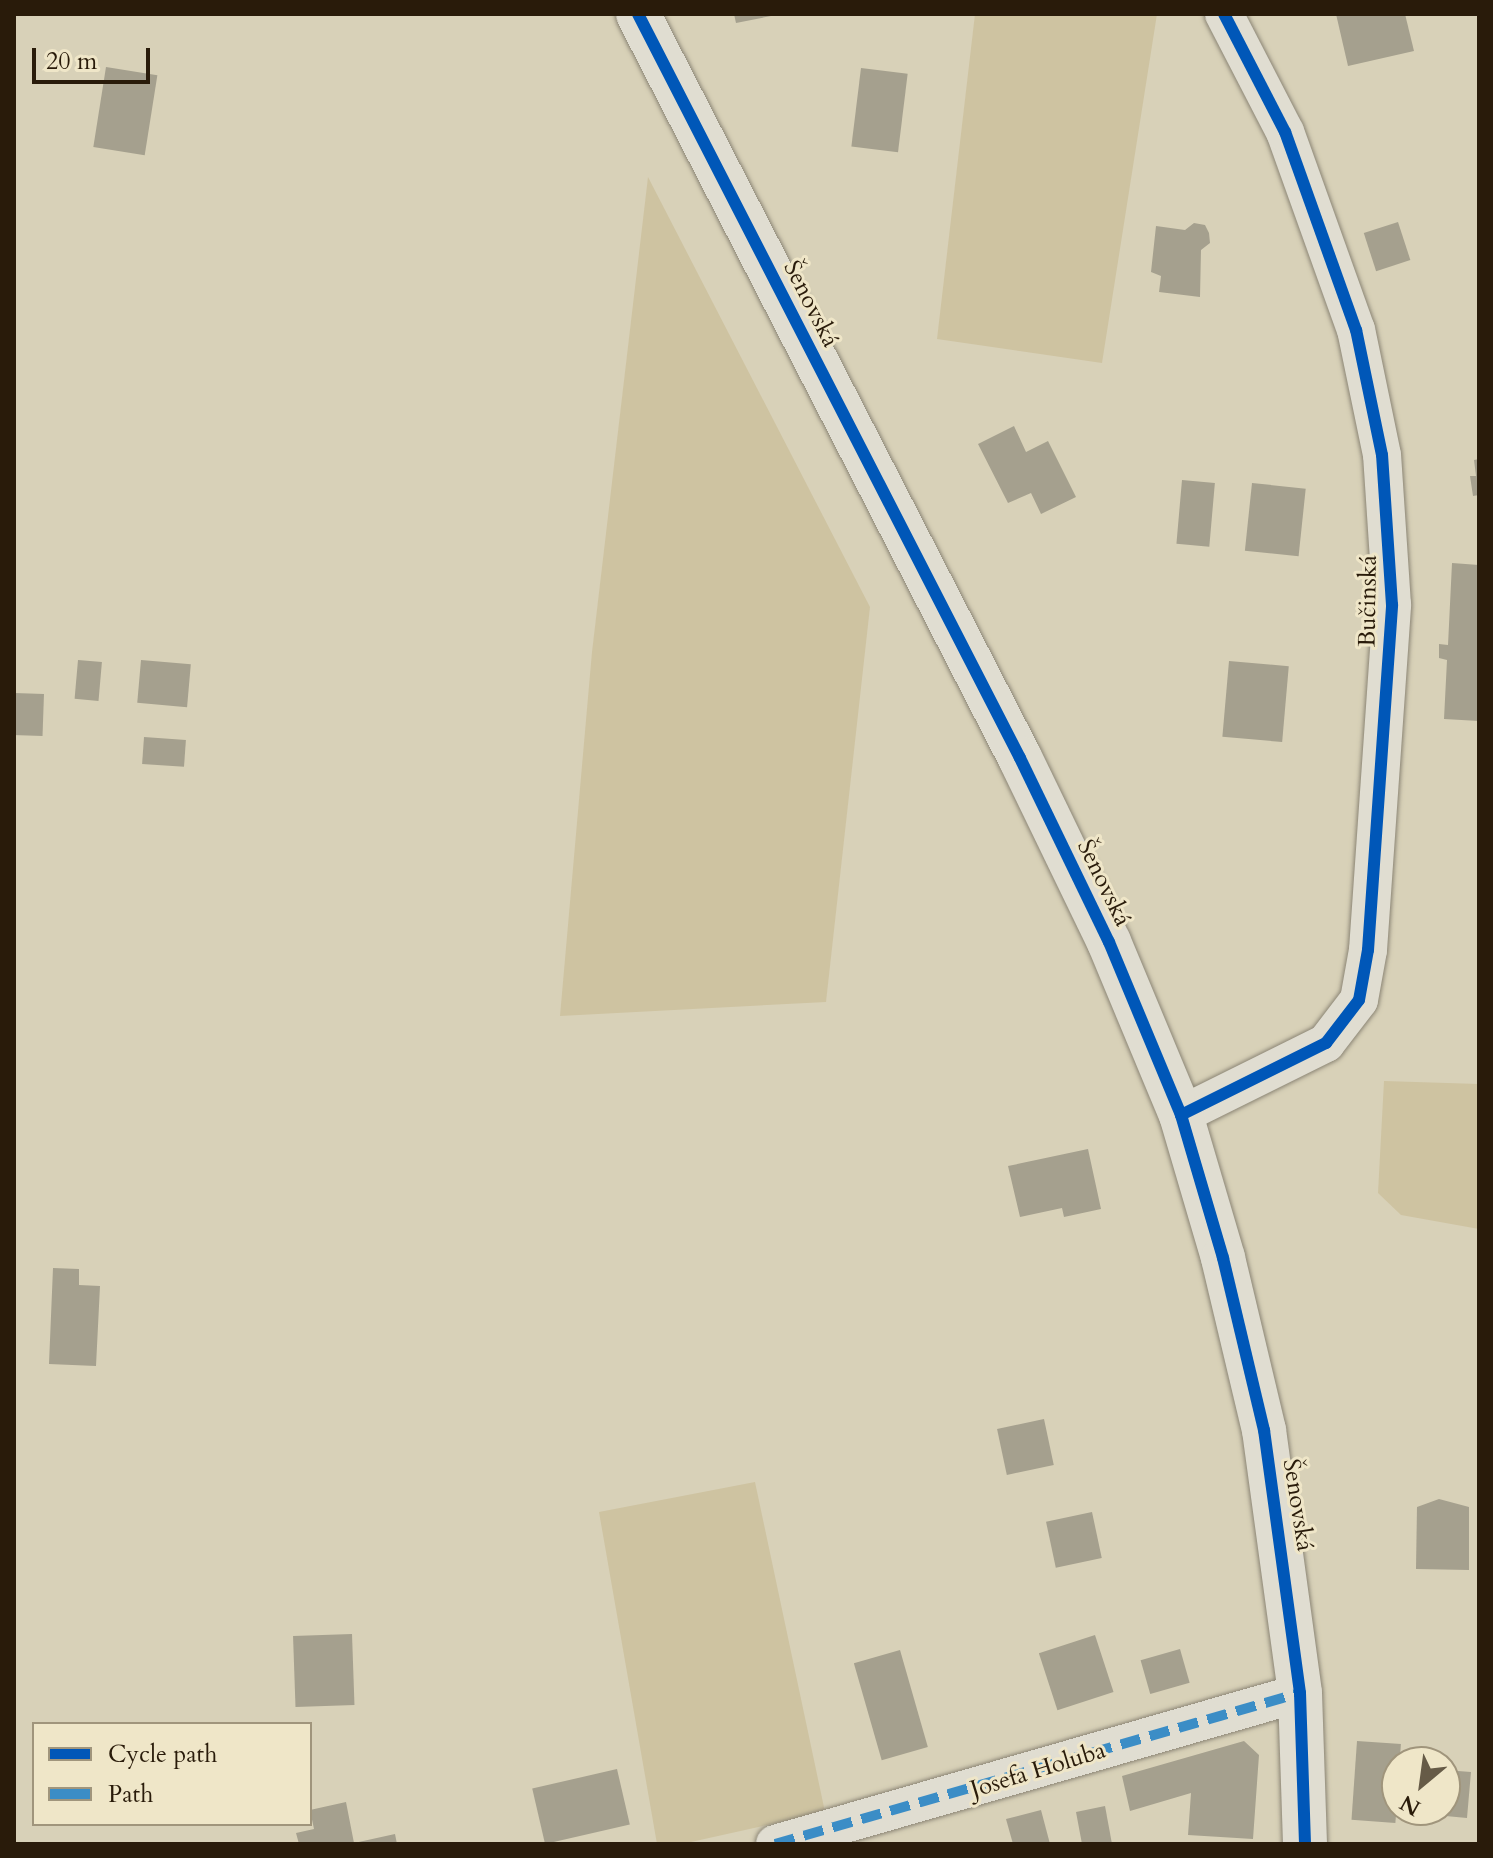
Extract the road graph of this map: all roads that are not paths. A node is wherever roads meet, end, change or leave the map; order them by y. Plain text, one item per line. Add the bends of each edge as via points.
1 (638, 14) edge
2 (1224, 14) edge
3 (1181, 1115) junction
4 (1300, 1693) junction
5 (775, 1844) edge
6 (1305, 1844) edge

1 - 3 main road, Šenovská via 1020,758 1109,942
2 - 3 street, Bučinská via 1285,132 1356,330 1382,455 1392,605 1368,950 1359,1000 1326,1043
3 - 4 main road, Šenovská via 1264,1430
4 - 5 street, Josefa Holuba
4 - 6 main road, Šenovská

